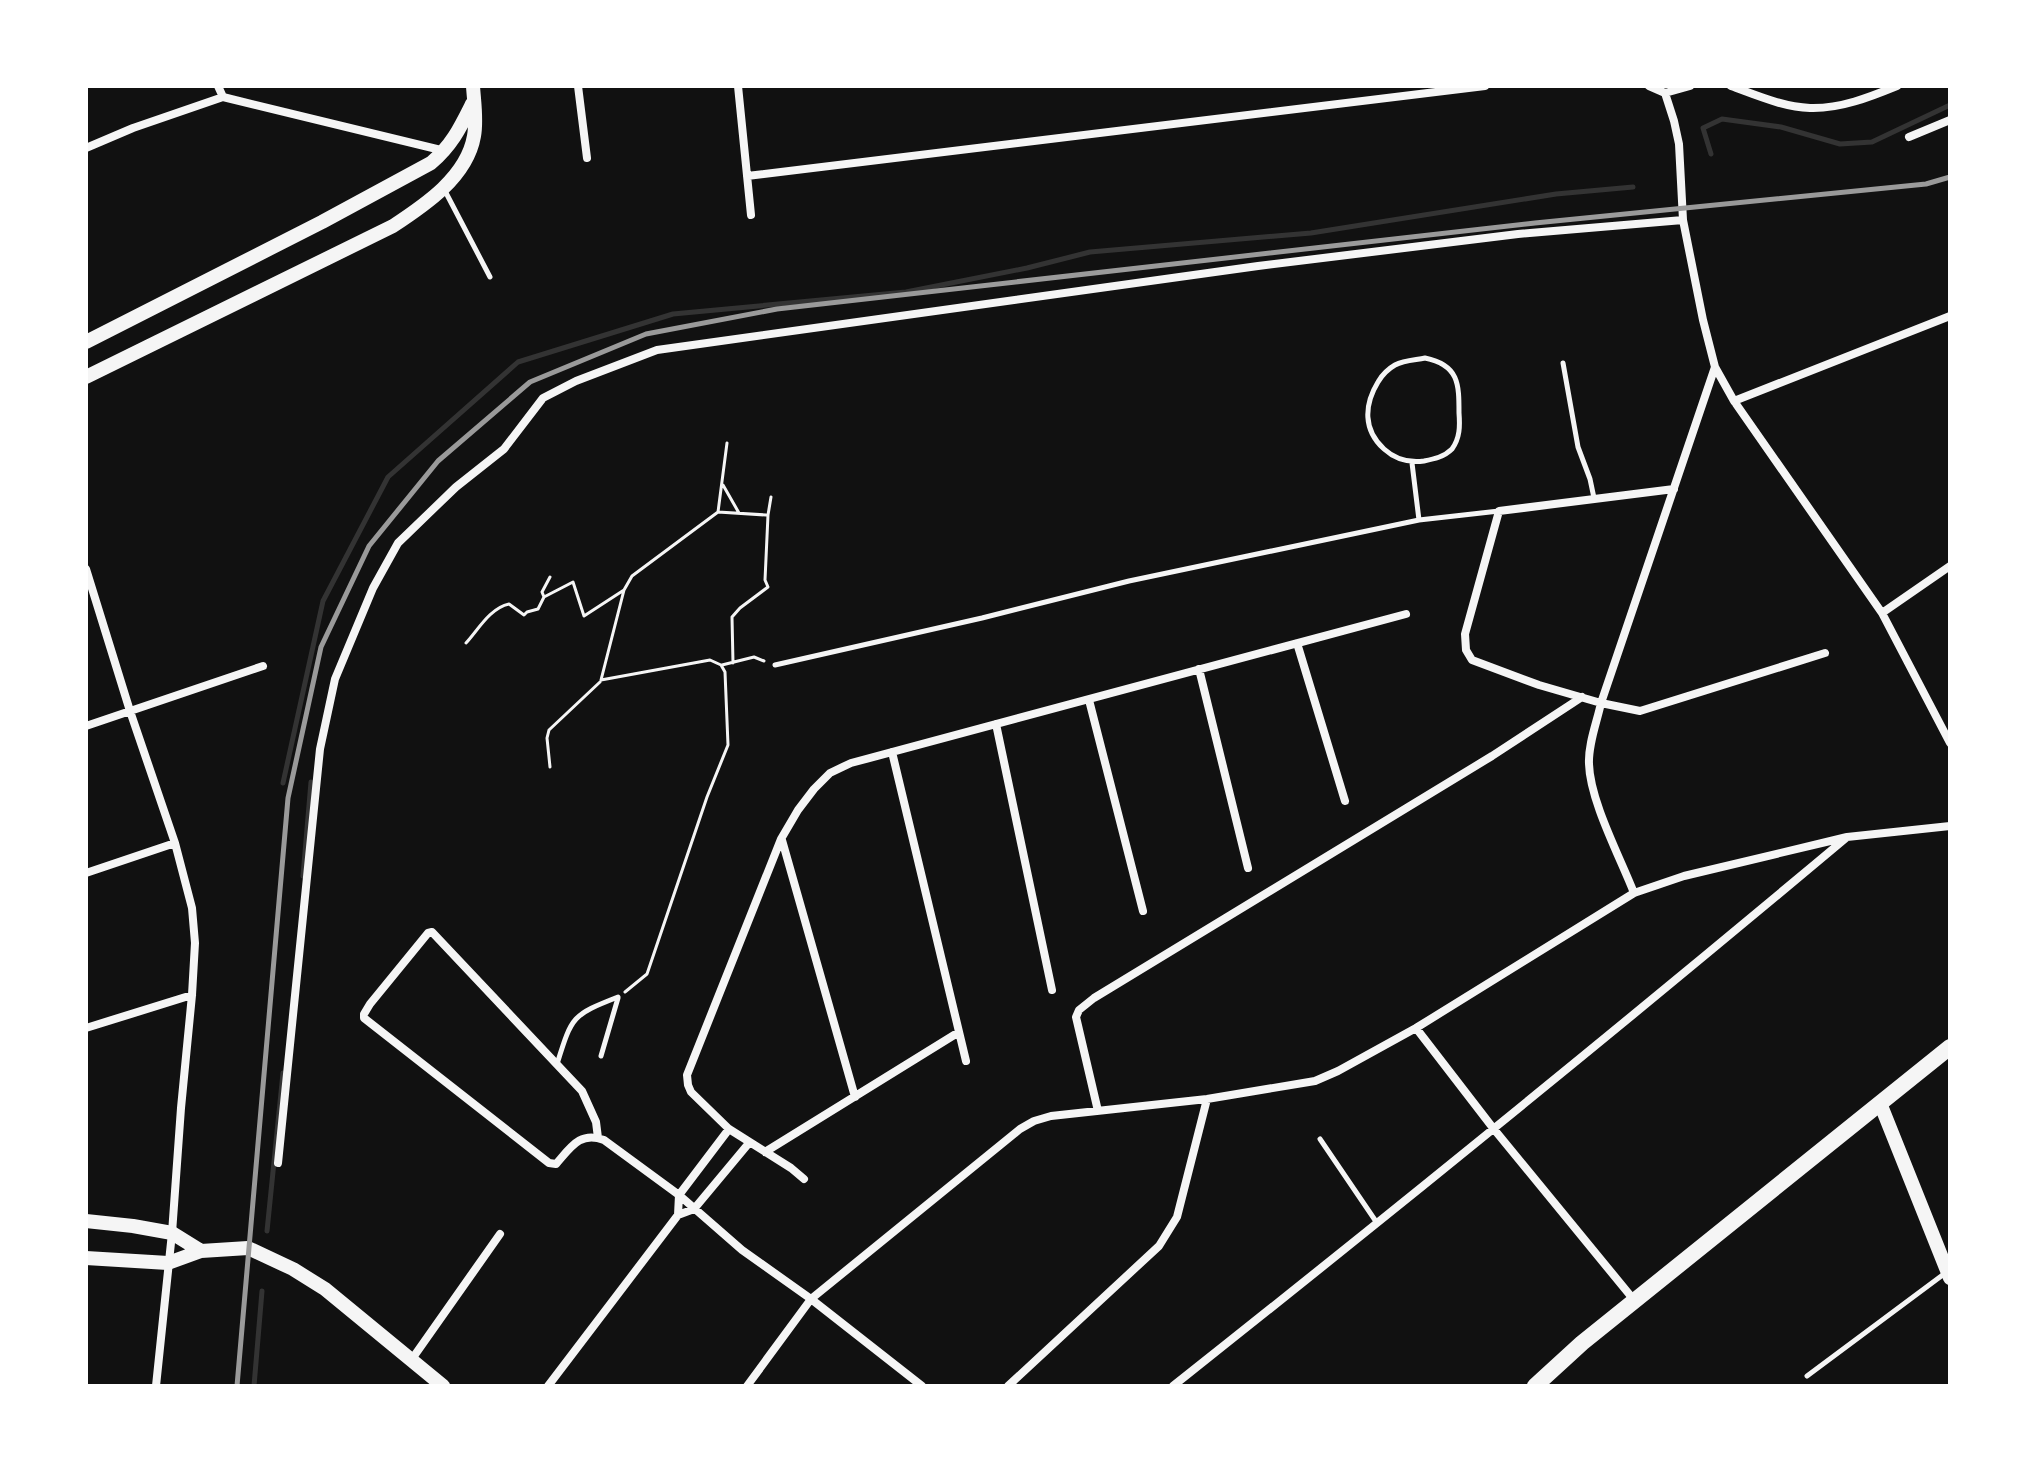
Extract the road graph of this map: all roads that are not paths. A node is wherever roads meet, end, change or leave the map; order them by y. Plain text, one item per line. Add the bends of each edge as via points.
1 (218, 86) edge
2 (578, 86) edge
3 (738, 86) edge
4 (1485, 86) edge
5 (1649, 86) edge
6 (1690, 86) edge
7 (1731, 86) edge
8 (1897, 86) edge
9 (473, 93) edge
10 (1665, 93) junction
11 (223, 97) junction
12 (1950, 120) edge
13 (1909, 137) dead end
14 (86, 148) edge
15 (445, 151) junction
16 (587, 158) dead end
17 (747, 176) junction
18 (444, 188) junction
19 (751, 215) dead end
20 (1683, 220) junction
21 (490, 277) dead end
22 (1950, 316) edge
23 (86, 342) edge
24 (1563, 363) dead end
25 (1715, 367) junction
26 (86, 377) edge
27 (1734, 401) junction
28 (1412, 463) junction
29 (1674, 489) junction
30 (1594, 500) junction
31 (1499, 511) junction
32 (1419, 520) junction
33 (1950, 566) edge
34 (86, 570) edge
35 (1882, 613) junction
36 (1406, 614) dead end
37 (1297, 643) junction
38 (1825, 653) dead end
39 (775, 665) road end
40 (263, 666) dead end
41 (1199, 669) junction
42 (1582, 697) junction
43 (1089, 700) junction
44 (1601, 703) junction
45 (130, 711) junction
46 (996, 724) junction
47 (86, 726) edge
48 (1950, 743) edge
49 (892, 752) junction
50 (1345, 801) dead end
51 (1950, 826) edge
52 (1847, 837) junction
53 (781, 839) junction
54 (175, 843) junction
55 (1248, 868) dead end
56 (86, 873) edge
57 (1634, 893) junction
58 (1143, 911) dead end
59 (1052, 990) dead end
60 (192, 995) junction
61 (86, 1028) edge
62 (1416, 1028) junction
63 (959, 1032) junction
64 (1950, 1047) edge
65 (601, 1056) dead end
66 (966, 1061) dead end
67 (557, 1065) junction
68 (855, 1097) junction
69 (1207, 1099) junction
70 (1880, 1103) junction
71 (1098, 1111) junction
72 (1493, 1128) junction
73 (729, 1129) junction
74 (598, 1138) junction
75 (1320, 1139) dead end
76 (749, 1143) junction
77 (765, 1152) junction
78 (278, 1163) dead end
79 (804, 1179) dead end
80 (679, 1195) junction
81 (694, 1209) junction
82 (678, 1215) junction
83 (86, 1221) edge
84 (1377, 1224) junction
85 (172, 1233) junction
86 (500, 1234) dead end
87 (201, 1251) junction
88 (86, 1258) edge
89 (168, 1263) junction
90 (1949, 1273) edge
91 (811, 1299) junction
92 (1634, 1300) junction
93 (412, 1359) junction
94 (1807, 1376) dead end
95 (156, 1386) edge
96 (443, 1386) edge
97 (548, 1386) edge
98 (747, 1386) edge
99 (922, 1386) edge
100 (1008, 1386) edge
101 (1173, 1386) edge
102 (1535, 1386) edge

1 - 11 street
2 - 16 street
3 - 17 street
4 - 17 street
5 - 10 street
6 - 10 street
7 - 8 street via 1812,108
9 - 15 street
9 - 18 street via 469,152
10 - 20 street via 1679,144
11 - 14 street
11 - 15 street
12 - 13 street
15 - 23 street via 322,222
17 - 19 street
18 - 21 lane
18 - 26 street via 393,226
20 - 25 street
20 - 78 street via 1258,266 657,350 543,398 504,449 398,543 335,679 320,749
22 - 27 street
24 - 30 lane
25 - 27 street
25 - 29 street
27 - 35 street
28 - 28 lane via 1444,455 1460,429 1459,384 1447,366 1425,358 1390,368 1368,403 1375,439 1397,459
28 - 32 lane
29 - 30 street
29 - 44 street
30 - 31 street
31 - 32 lane
31 - 42 street via 1465,634 1466,650 1472,660
32 - 39 lane via 1129,581
33 - 35 street
34 - 45 street
35 - 48 street
36 - 37 street
37 - 41 street
37 - 50 street
38 - 44 street via 1640,711
40 - 45 street
41 - 43 street
41 - 55 street
42 - 44 street
42 - 71 street via 1079,1010 1076,1017
43 - 46 street
43 - 58 street
44 - 57 street via 1590,772
45 - 47 street
45 - 54 street
46 - 49 street
46 - 59 street
49 - 53 street via 830,773
49 - 63 street
51 - 52 street
52 - 57 street
52 - 72 street
53 - 68 street
53 - 73 street via 687,1075 691,1092
54 - 56 street
54 - 60 street via 192,908
57 - 62 street
60 - 61 street
60 - 85 street
62 - 69 street via 1315,1081
62 - 72 street
63 - 66 street
63 - 68 street
64 - 70 main road
65 - 67 lane via 618,997 579,1015 568,1028
67 - 74 street via 590,1105
67 - 74 street via 432,932 364,1014 549,1163 556,1164 583,1138
68 - 77 street
69 - 71 street
69 - 100 street via 1177,1217 1159,1246
70 - 90 street
70 - 92 main road
71 - 91 street via 1051,1116 1020,1129
72 - 84 street
72 - 92 street
73 - 76 street
73 - 80 street
74 - 80 street
75 - 84 lane
76 - 77 street
76 - 81 street
77 - 79 street
80 - 81 street
80 - 82 street
81 - 82 street
81 - 91 street
82 - 97 street
83 - 85 street
84 - 101 street
85 - 87 street
85 - 89 street
86 - 93 street
87 - 89 street
87 - 93 street via 248,1248 293,1269
88 - 89 street
89 - 95 street
90 - 94 lane
91 - 98 street
91 - 99 street
92 - 102 main road
93 - 96 street

